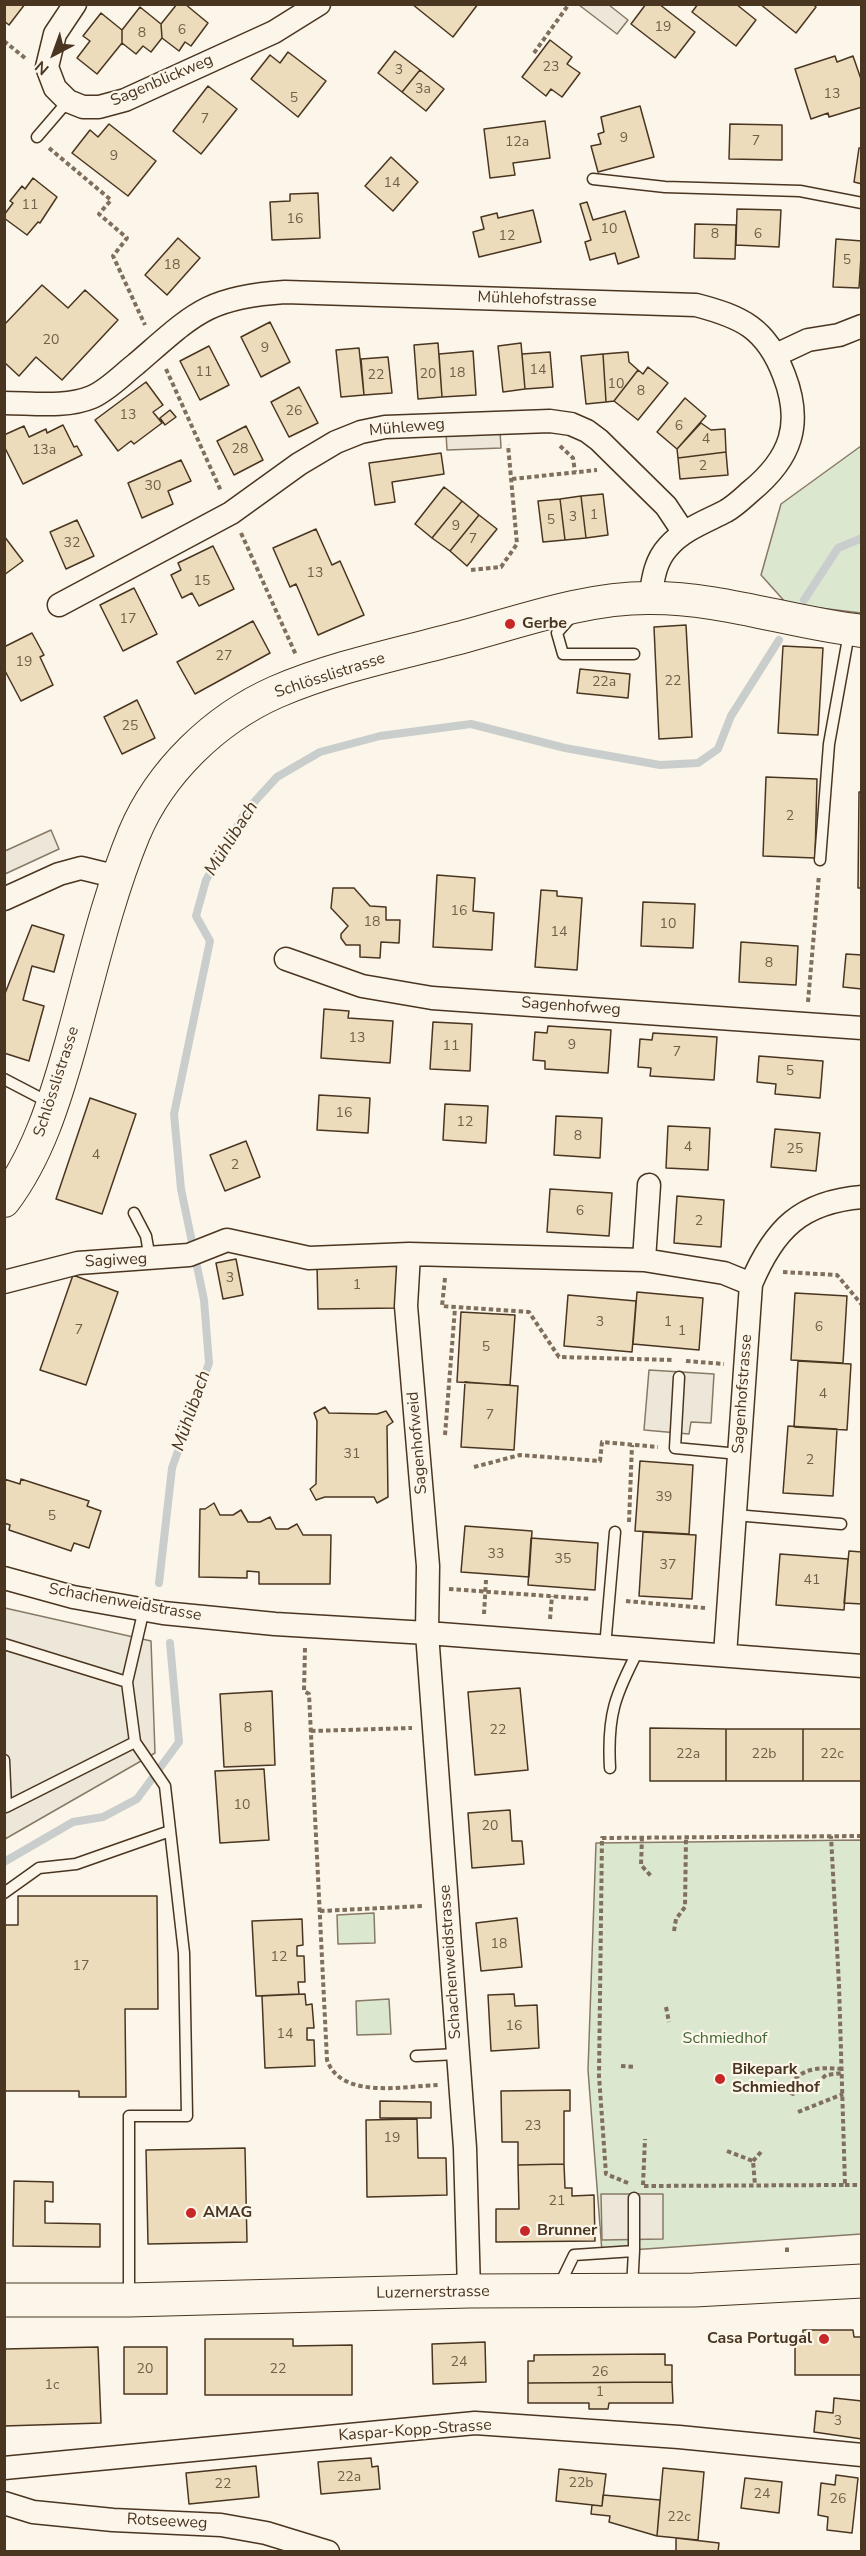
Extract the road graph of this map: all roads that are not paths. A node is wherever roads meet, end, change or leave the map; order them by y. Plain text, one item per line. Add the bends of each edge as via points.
1 (75, 4) edge
2 (319, 4) edge
3 (68, 100) junction
4 (37, 137) road end
5 (593, 179) dead end
6 (861, 203) edge
7 (861, 326) edge
8 (776, 355) junction
9 (4, 403) edge
10 (684, 533) junction
11 (650, 598) junction
12 (59, 605) dead end
13 (580, 607) junction
14 (855, 630) edge
15 (634, 654) dead end
16 (820, 862) road end
17 (118, 877) junction
18 (4, 899) edge
19 (286, 959) dead end
20 (861, 1028) edge
21 (4, 1079) edge
22 (53, 1104) junction
23 (649, 1185) dead end
24 (861, 1197) edge
25 (4, 1201) edge
26 (134, 1214) dead end
27 (409, 1254) junction
28 (150, 1260) junction
29 (644, 1260) junction
30 (754, 1277) junction
31 (4, 1282) edge
32 (679, 1377) dead end
33 (739, 1454) junction
34 (735, 1515) junction
35 (842, 1524) dead end
36 (615, 1532) dead end
37 (4, 1578) edge
38 (144, 1609) junction
39 (427, 1633) junction
40 (4, 1644) edge
41 (605, 1647) junction
42 (639, 1649) junction
43 (725, 1655) junction
44 (861, 1666) edge
45 (127, 1682) junction
46 (135, 1742) junction
47 (4, 1760) edge
48 (610, 1768) dead end
49 (170, 1830) junction
50 (4, 1893) edge
51 (458, 2054) junction
52 (416, 2056) dead end
53 (633, 2198) dead end
54 (634, 2251) junction
55 (861, 2281) edge
56 (469, 2291) junction
57 (556, 2292) junction
58 (632, 2292) junction
59 (4, 2300) edge
60 (129, 2300) junction
61 (861, 2455) edge
62 (4, 2468) edge
63 (4, 2503) edge
64 (328, 2552) edge

1 - 3 street via 56,34 47,67 55,88
2 - 3 street, Sagenblickweg via 274,32 125,100 99,107 83,107
3 - 4 lane
5 - 6 lane via 665,187 788,190
7 - 8 street via 839,335 808,340
8 - 9 street, Mühlehofstrasse via 751,326 729,314 696,305 250,294 217,302 194,314 110,386 91,397 66,403
8 - 10 street, Mühlehofstrasse via 790,392 792,436 787,450 779,464 739,501
10 - 11 street, Mühlehofstrasse via 659,560
10 - 12 street, Mühleweg via 666,506 626,466 587,431 571,424 385,427 336,442 231,513
11 - 13 main road, Schlösslistrasse via 607,600
11 - 14 main road, Schlösslistrasse via 710,604
13 - 15 lane via 557,633 563,654
13 - 17 main road, Schlösslistrasse via 308,680 241,712 182,760 157,792 135,831
14 - 16 lane via 829,744
17 - 18 street via 81,868
17 - 22 main road, Schlösslistrasse
19 - 20 street, Sagenhofweg via 362,986 432,998
21 - 22 lane
22 - 25 main road, Schlösslistrasse via 35,1148
23 - 29 street
24 - 30 street, Sagenhofstrasse via 823,1203 797,1217 777,1237
26 - 28 lane via 146,1236
27 - 28 street, Sagiweg via 309,1258 227,1240 189,1256
27 - 29 street
27 - 39 street, Sagenhofweid via 406,1306 428,1566
28 - 31 street, Sagiweg via 78,1263
29 - 30 street
30 - 33 street, Sagenhofstrasse
32 - 33 lane via 675,1448
33 - 34 street, Sagenhofstrasse
34 - 35 lane
34 - 43 street, Sagenhofstrasse
36 - 41 lane
37 - 38 street, Schachenweidstrasse via 73,1597
38 - 39 street, Schachenweidstrasse via 306,1626
38 - 45 lane
39 - 41 street, Schachenweidstrasse
39 - 51 street, Schachenweidstrasse
40 - 45 lane
41 - 42 street, Schachenweidstrasse
42 - 43 street, Schachenweidstrasse
42 - 48 lane via 615,1698 608,1745
43 - 44 street, Schachenweidstrasse
45 - 46 lane
46 - 47 lane via 6,1807
46 - 49 lane via 165,1786
49 - 50 lane via 76,1864 39,1868
49 - 60 lane via 184,1953 187,2116 129,2116
51 - 52 lane
51 - 56 street, Schachenweidstrasse
53 - 54 lane
54 - 57 lane via 574,2255
54 - 58 lane
55 - 58 main road, Luzernerstrasse
56 - 57 main road, Luzernerstrasse
56 - 60 main road, Luzernerstrasse
57 - 58 main road, Luzernerstrasse
59 - 60 main road, Luzernerstrasse
61 - 62 street, Kaspar-Kopp-Strasse via 476,2423
63 - 64 street, Rotseeweg via 33,2512 221,2525 266,2533

